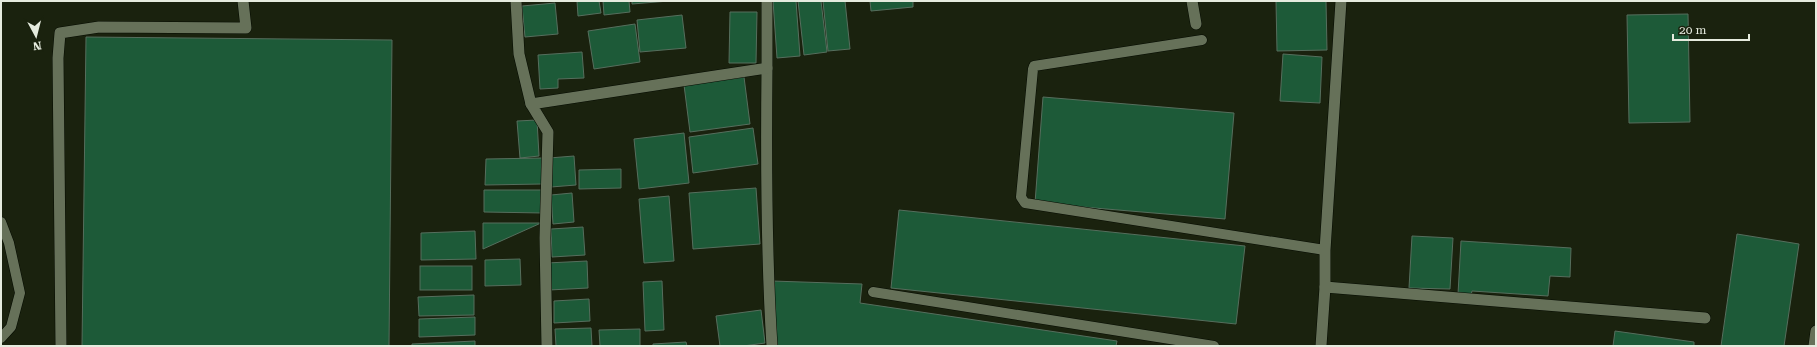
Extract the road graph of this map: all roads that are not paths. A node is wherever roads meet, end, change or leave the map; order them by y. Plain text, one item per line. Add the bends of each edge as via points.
1 (243, 1) edge
2 (516, 1) edge
3 (767, 1) edge
4 (1192, 1) edge
5 (1341, 1) edge
6 (1196, 24) dead end
7 (1202, 40) dead end
8 (767, 68) junction
9 (531, 104) junction
10 (1, 222) edge
11 (1325, 250) junction
12 (1325, 287) junction
13 (873, 292) dead end
14 (1705, 318) dead end
15 (1816, 331) edge
16 (1, 338) edge
17 (61, 346) edge
18 (548, 346) edge
19 (772, 346) edge
20 (1214, 346) edge
21 (1321, 346) edge
22 (1814, 346) edge

1 - 17 street via 246,28 99,27 60,33 58,66
2 - 9 street via 519,54
3 - 8 street
4 - 6 street
5 - 11 street
7 - 11 lane via 1034,66 1020,197 1022,201
8 - 9 street
8 - 19 street via 766,164
9 - 18 street via 548,132 545,238
10 - 16 lane via 9,243 20,293 11,327
11 - 12 street
12 - 14 street
12 - 21 street
13 - 20 lane
15 - 22 street

